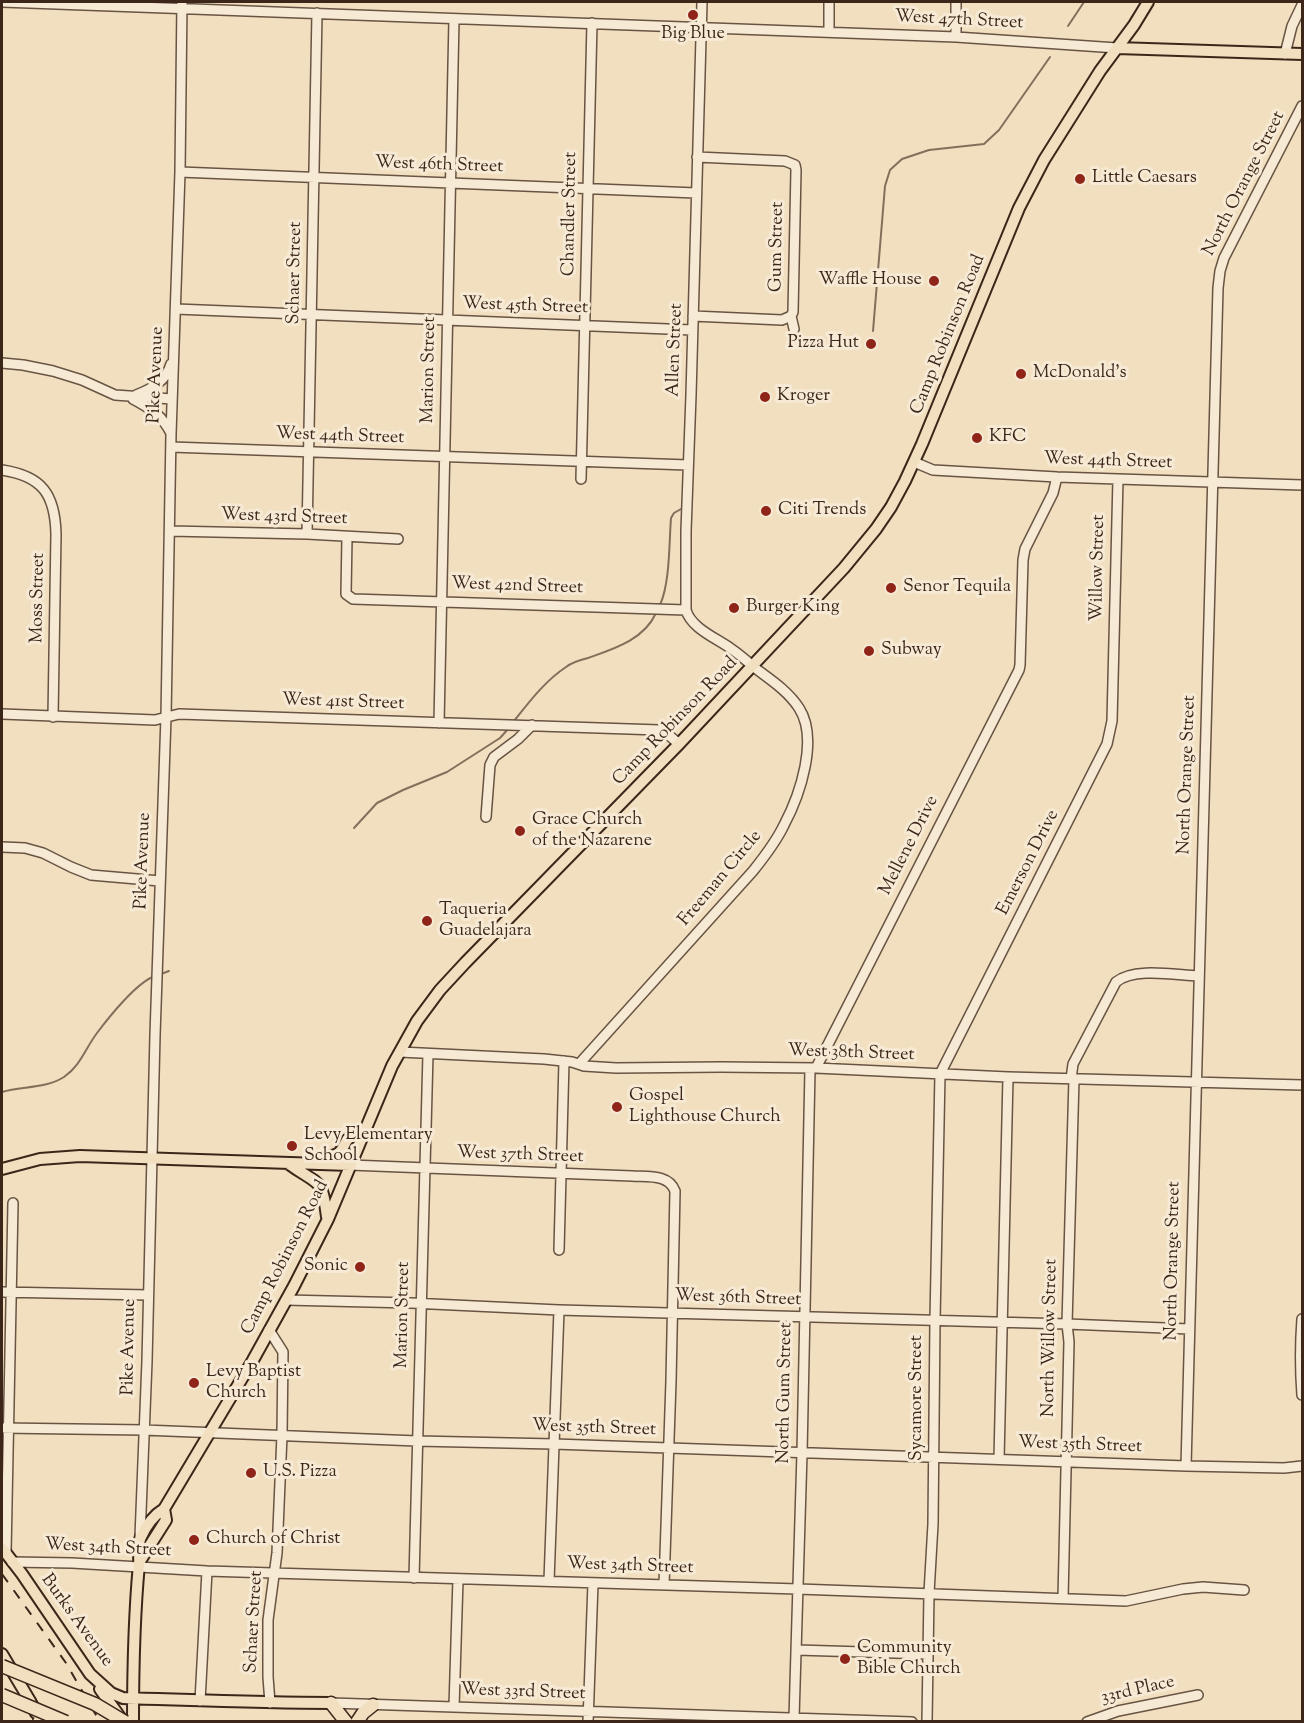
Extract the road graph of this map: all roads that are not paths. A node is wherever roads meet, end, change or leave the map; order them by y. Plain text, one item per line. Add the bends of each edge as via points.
1 (2, 2) edge
2 (702, 2) edge
3 (829, 2) edge
4 (956, 2) edge
5 (1148, 2) edge
6 (182, 4) edge
7 (1302, 6) edge
8 (317, 13) junction
9 (454, 19) junction
10 (592, 23) junction
11 (701, 26) junction
12 (829, 32) junction
13 (956, 37) junction
14 (1117, 48) junction
15 (1285, 54) junction
16 (1302, 54) edge
17 (1302, 106) edge
18 (697, 157) junction
19 (180, 172) junction
20 (315, 178) junction
21 (450, 183) junction
22 (588, 189) junction
23 (696, 193) junction
24 (176, 309) junction
25 (312, 315) junction
26 (693, 316) junction
27 (790, 316) junction
28 (448, 320) junction
29 (585, 326) junction
30 (794, 328) dead end
31 (693, 330) junction
32 (174, 356) junction
33 (2, 363) edge
34 (131, 397) junction
35 (172, 399) junction
36 (171, 434) junction
37 (171, 447) junction
38 (309, 453) junction
39 (445, 458) junction
40 (582, 462) junction
41 (914, 462) junction
42 (688, 465) junction
43 (2, 470) edge
44 (1057, 477) junction
45 (581, 479) dead end
46 (1118, 479) junction
47 (1213, 483) junction
48 (1302, 485) edge
49 (170, 531) junction
50 (307, 534) junction
51 (347, 537) junction
52 (398, 538) dead end
53 (442, 602) junction
54 (686, 610) junction
55 (1113, 658) joint
56 (753, 666) junction
57 (2, 714) edge
58 (53, 717) junction
59 (166, 717) junction
60 (440, 723) junction
61 (527, 725) junction
62 (679, 744) junction
63 (486, 817) dead end
64 (2, 847) edge
65 (160, 881) junction
66 (1198, 976) junction
67 (400, 1052) junction
68 (428, 1054) junction
69 (564, 1061) junction
70 (579, 1064) junction
71 (813, 1068) junction
72 (940, 1074) junction
73 (1008, 1077) junction
74 (1073, 1079) junction
75 (1195, 1082) junction
76 (1302, 1085) edge
77 (364, 1130) junction
78 (152, 1158) junction
79 (289, 1164) junction
80 (305, 1164) junction
81 (350, 1166) junction
82 (2, 1169) edge
83 (424, 1169) junction
84 (561, 1174) junction
85 (13, 1203) dead end
86 (327, 1219) junction
87 (559, 1250) dead end
88 (6, 1292) edge
89 (148, 1295) junction
90 (286, 1300) junction
91 (421, 1304) junction
92 (559, 1310) junction
93 (672, 1313) junction
94 (804, 1317) junction
95 (1302, 1319) edge
96 (935, 1320) junction
97 (1002, 1323) junction
98 (1067, 1324) junction
99 (1189, 1329) junction
100 (269, 1330) junction
101 (1302, 1395) edge
102 (5, 1428) edge
103 (144, 1430) junction
104 (208, 1433) junction
105 (282, 1435) junction
106 (417, 1441) junction
107 (554, 1444) junction
108 (669, 1448) junction
109 (802, 1453) junction
110 (934, 1457) junction
111 (999, 1459) junction
112 (1065, 1461) junction
113 (1186, 1466) junction
114 (1302, 1466) edge
115 (164, 1509) junction
116 (140, 1539) junction
117 (4, 1551) edge
118 (12, 1563) junction
119 (139, 1564) junction
120 (207, 1571) junction
121 (274, 1572) junction
122 (414, 1578) junction
123 (458, 1579) junction
124 (549, 1581) junction
125 (593, 1583) junction
126 (664, 1585) junction
127 (798, 1589) junction
128 (1244, 1590) dead end
129 (929, 1593) junction
130 (1063, 1598) junction
131 (797, 1650) junction
132 (2, 1654) edge
133 (928, 1654) junction
134 (2, 1666) edge
135 (90, 1674) junction
136 (2, 1695) edge
137 (1197, 1695) dead end
138 (133, 1698) junction
139 (200, 1701) junction
140 (270, 1703) junction
141 (331, 1703) junction
142 (373, 1705) junction
143 (454, 1707) junction
144 (588, 1717) edge
145 (794, 1718) junction
146 (40, 1721) edge
147 (66, 1722) edge
148 (124, 1722) edge
149 (133, 1722) edge
150 (346, 1722) edge
151 (357, 1722) edge
152 (912, 1722) edge
153 (927, 1722) edge
154 (1087, 1722) edge

1 - 6 street, West 47th Street
2 - 11 street, Allen Street
3 - 12 street
4 - 13 street
5 - 14 main road, Camp Robinson Road
6 - 8 street, West 47th Street
6 - 19 street, Pike Avenue
7 - 15 street
8 - 9 street, West 47th Street
8 - 20 street, Schaer Street
9 - 10 street, West 47th Street
9 - 21 street, Marion Street
10 - 11 street, West 47th Street
10 - 22 street, Chandler Street
11 - 12 street, West 47th Street
11 - 18 street, Allen Street
12 - 13 street, West 47th Street
13 - 14 street, West 47th Street
14 - 15 main road, West 47th Street
14 - 41 main road, Camp Robinson Road via 1029,188
15 - 16 main road, West 47th Street
17 - 47 street, North Orange Street via 1220,271
18 - 23 street, Allen Street
18 - 27 street, Gum Street via 785,161 795,165
19 - 20 street, West 46th Street
19 - 24 street, Pike Avenue
20 - 21 street, West 46th Street
20 - 25 street, Schaer Street
21 - 22 street, West 46th Street
21 - 28 street, Marion Street
22 - 23 street, West 46th Street
22 - 29 street, Chandler Street
23 - 26 street, Allen Street
24 - 25 street, West 45th Street
24 - 32 street, Pike Avenue
25 - 28 street, West 45th Street
25 - 38 street, Schaer Street
26 - 27 street via 782,320
26 - 31 street, Allen Street
27 - 30 street, Gum Street
28 - 29 street, West 45th Street
28 - 39 street, Marion Street
29 - 31 street, West 45th Street
29 - 40 street, Chandler Street
31 - 42 street, Allen Street
32 - 34 street via 161,382
32 - 35 street, Pike Avenue
33 - 34 street via 53,371 115,395
34 - 35 street
34 - 36 street via 156,412
35 - 36 street, Pike Avenue
36 - 37 street, Pike Avenue
37 - 38 street, West 44th Street
37 - 49 street, Pike Avenue
38 - 39 street, West 44th Street
38 - 50 street, Schaer Street
39 - 40 street, West 44th Street
39 - 53 street, Marion Street
40 - 42 street, West 44th Street
40 - 45 street, Chandler Street
41 - 44 street, West 44th Street via 933,470
41 - 56 main road, Camp Robinson Road via 891,507 860,550
42 - 54 street, Allen Street
43 - 58 street, Moss Street via 25,475 39,484 47,494 56,525
44 - 46 street, West 44th Street
44 - 71 street, Mellene Drive via 1053,493 1024,549 1019,670
46 - 47 street, West 44th Street
46 - 55 street, Willow Street
47 - 48 street, West 44th Street
47 - 66 street, North Orange Street
49 - 50 street, West 43rd Street
49 - 59 street, Pike Avenue
50 - 51 street, West 43rd Street
51 - 52 street, West 43rd Street
51 - 53 street, West 42nd Street via 347,596
53 - 54 street, West 42nd Street
53 - 60 street, Marion Street
54 - 56 street via 696,624
55 - 72 street, Emerson Drive via 1111,731 1103,756
56 - 62 main road, Camp Robinson Road
56 - 70 street, Freeman Circle via 792,699 807,728 808,748 792,808 753,871
57 - 58 street, West 41st Street
58 - 59 street, West 41st Street
59 - 60 street, West 41st Street via 179,714
59 - 65 street, Pike Avenue
60 - 61 street, West 41st Street
61 - 62 street, West 41st Street via 659,730
61 - 63 street via 490,765
62 - 67 main road, Camp Robinson Road via 446,983 417,1021
64 - 65 street via 43,853 91,875
65 - 78 street, Pike Avenue
66 - 74 street, North Willow Street via 1131,974 1116,982 1073,1064
66 - 75 street, North Orange Street
67 - 68 street, West 38th Street
67 - 77 main road, Camp Robinson Road
68 - 69 street, West 38th Street
68 - 83 street, Marion Street
69 - 70 street, West 38th Street
69 - 84 street
70 - 71 street, West 38th Street via 616,1068
71 - 72 street, West 38th Street
71 - 94 street, North Gum Street
72 - 73 street, West 38th Street
72 - 96 street, Sycamore Street
73 - 74 street, West 38th Street
73 - 97 street
74 - 75 street, West 38th Street
74 - 98 street, North Willow Street
75 - 76 street, West 38th Street
75 - 99 street, North Orange Street
77 - 80 main road via 348,1139 339,1153
77 - 81 main road, Camp Robinson Road
78 - 79 main road, West 37th Street
78 - 82 main road, West 37th Street via 60,1157
78 - 89 street, Pike Avenue
79 - 80 main road, West 37th Street
79 - 86 main road via 318,1182
80 - 81 main road, West 37th Street
81 - 83 street, West 37th Street
81 - 86 main road, Camp Robinson Road
83 - 84 street, West 37th Street
83 - 91 street, Marion Street
84 - 87 street
84 - 93 street, West 37th Street via 660,1178 670,1182 675,1191
85 - 88 street
86 - 90 main road, Camp Robinson Road
88 - 89 street
88 - 102 street
89 - 103 street, Pike Avenue
90 - 91 street, West 36th Street
90 - 100 main road, Camp Robinson Road
91 - 92 street, West 36th Street
91 - 106 street, Marion Street
92 - 93 street, West 36th Street
92 - 107 street
93 - 94 street, West 36th Street
93 - 108 street
94 - 96 street, West 36th Street
94 - 109 street, North Gum Street
95 - 101 street
96 - 97 street, West 36th Street
96 - 110 street, Sycamore Street
97 - 98 street, West 36th Street
97 - 111 street
98 - 99 street, West 36th Street
98 - 112 street, North Willow Street
99 - 113 street, North Orange Street
100 - 104 main road, Camp Robinson Road
100 - 105 street, Schaer Street via 283,1352
102 - 103 street, West 35th Street
102 - 117 street
103 - 104 street, West 35th Street
103 - 116 street, Pike Avenue
104 - 105 street, West 35th Street
104 - 115 main road, Camp Robinson Road
105 - 106 street, West 35th Street
105 - 121 street, Schaer Street
106 - 107 street, West 35th Street
106 - 122 street, Marion Street
107 - 108 street, West 35th Street
107 - 124 street
108 - 109 street, West 35th Street
108 - 126 street
109 - 110 street, West 35th Street
109 - 127 street, North Gum Street
110 - 111 street, West 35th Street
110 - 129 street, Sycamore Street
111 - 112 street, West 35th Street
112 - 113 street, West 35th Street
112 - 130 street, North Willow Street
113 - 114 street, West 35th Street
115 - 116 main road, Camp Robinson Road via 156,1514
115 - 119 main road, Camp Robinson Road via 166,1520
116 - 119 main road, Pike Avenue
117 - 118 main road, Burks Avenue
118 - 119 street, West 34th Street
118 - 135 main road, Burks Avenue
119 - 120 street, West 34th Street
119 - 138 main road, Pike Avenue
120 - 121 street, West 34th Street
120 - 139 street
121 - 122 street, West 34th Street
121 - 140 street, Schaer Street via 268,1620
122 - 123 street, West 34th Street
123 - 124 street, West 34th Street
123 - 143 street
124 - 125 street, West 34th Street
125 - 126 street, West 34th Street
125 - 144 street
126 - 127 street, West 34th Street
127 - 129 street, West 34th Street
127 - 131 street, North Gum Street
128 - 130 street, West 34th Street via 1203,1587 1126,1601
129 - 130 street, West 34th Street
129 - 133 street, Sycamore Street
131 - 133 street
131 - 145 street, North Gum Street
132 - 146 main road
133 - 153 street, Sycamore Street
134 - 148 highway, bridge via 95,1704
135 - 138 main road, Burks Avenue via 115,1695
135 - 148 main road
136 - 147 highway, bridge
137 - 154 street, 33rd Place via 1119,1711
138 - 139 main road, West 33rd Street
138 - 149 main road, Pike Avenue
139 - 140 main road, West 33rd Street
140 - 141 main road, West 33rd Street
141 - 142 street, West 33rd Street
141 - 150 highway
142 - 143 street, West 33rd Street
142 - 151 highway
143 - 144 street, West 33rd Street
144 - 145 street, West 33rd Street
145 - 152 street, West 33rd Street

